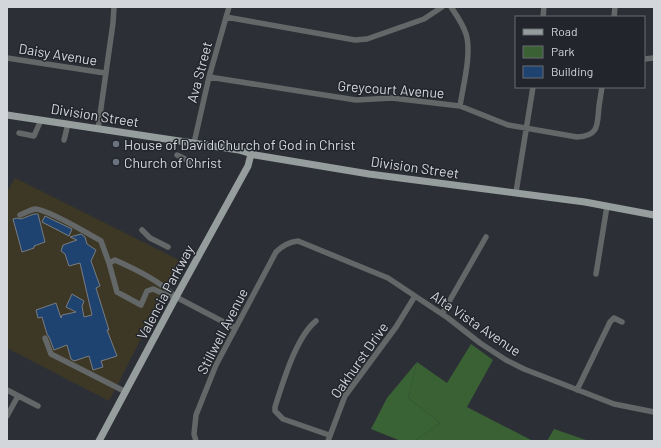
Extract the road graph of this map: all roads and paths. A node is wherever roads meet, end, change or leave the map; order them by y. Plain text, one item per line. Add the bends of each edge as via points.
1 (114, 7) edge
2 (229, 7) edge
3 (442, 7) edge
4 (451, 7) edge
5 (226, 17) junction
6 (7, 58) edge
7 (105, 73) junction
8 (209, 78) junction
9 (533, 88) edge
10 (602, 88) edge
11 (460, 106) junction
12 (7, 115) edge
13 (41, 120) junction
14 (68, 124) junction
15 (98, 128) junction
16 (527, 128) junction
17 (18, 133) dead end
18 (64, 140) dead end
19 (194, 143) junction
20 (251, 154) junction
21 (177, 155) dead end
22 (202, 165) dead end
23 (516, 192) junction
24 (607, 206) junction
25 (20, 214) dead end
26 (654, 215) edge
27 (142, 230) dead end
28 (486, 237) dead end
29 (290, 242) joint
30 (168, 247) dead end
31 (109, 263) junction
32 (596, 274) dead end
33 (415, 296) junction
34 (176, 297) junction
35 (442, 314) junction
36 (316, 321) dead end
37 (622, 322) dead end
38 (235, 328) junction
39 (45, 338) dead end
40 (7, 390) edge
41 (577, 390) junction
42 (126, 392) junction
43 (18, 396) junction
44 (38, 406) dead end
45 (654, 412) edge
46 (7, 416) edge
47 (328, 438) edge
48 (99, 441) edge
49 (196, 441) edge

1 - 7 street
2 - 5 street, Ava Street
3 - 5 street via 424,19 367,39 356,40
4 - 11 street via 467,36 469,51
5 - 8 street, Ava Street
6 - 7 street, Daisy Avenue
7 - 15 street
8 - 11 street, Greycourt Avenue via 356,100 392,98
8 - 19 street, Ava Street
9 - 16 street
10 - 16 street, Greycourt Avenue via 598,124 586,137
11 - 16 street, Greycourt Avenue via 508,125
12 - 13 main road, Division Street
13 - 14 main road, Division Street
13 - 17 street via 34,136
14 - 15 main road, Division Street
14 - 18 street
15 - 19 main road, Division Street
16 - 23 street
19 - 20 main road, Division Street
20 - 23 main road, Division Street via 372,174
20 - 34 main road, Valencia Parkway via 248,166
21 - 22 street
23 - 24 main road, Division Street
24 - 26 main road, Division Street
24 - 32 street
25 - 31 street via 35,209 44,211 101,241
27 - 30 street via 150,238
28 - 35 street
29 - 33 street, Alta Vista Avenue via 304,243 382,276
29 - 38 street, Stillwell Avenue via 276,252
31 - 34 street via 115,260 148,275
31 - 34 street via 118,292 141,304 147,291 152,289
33 - 35 street, Alta Vista Avenue
33 - 47 street, Oakhurst Drive via 396,328 345,396
34 - 38 street
34 - 42 main road, Valencia Parkway
35 - 41 street, Alta Vista Avenue via 506,360
36 - 47 street via 308,328 287,369 275,411 283,419
37 - 41 street via 614,318 610,322
38 - 49 street, Stillwell Avenue via 216,365 196,415
39 - 42 street via 51,354
40 - 43 street
41 - 45 street, Alta Vista Avenue via 614,404
42 - 48 main road, Valencia Parkway
43 - 44 street
43 - 46 street

